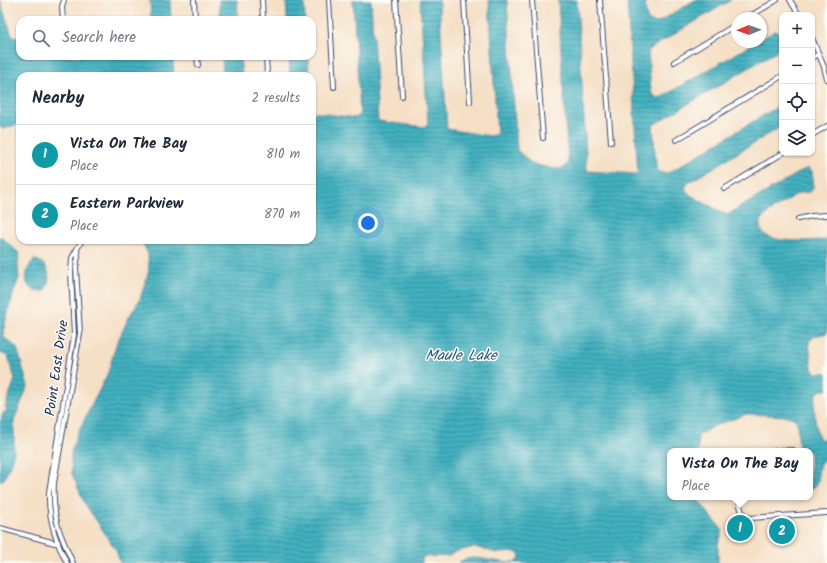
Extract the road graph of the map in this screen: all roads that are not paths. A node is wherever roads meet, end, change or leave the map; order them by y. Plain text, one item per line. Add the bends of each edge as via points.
1 (64, 0) edge
2 (194, 0) edge
3 (262, 0) edge
4 (329, 0) edge
5 (396, 0) edge
6 (464, 0) edge
7 (532, 0) edge
8 (600, 0) edge
9 (777, 0) edge
10 (790, 0) edge
11 (757, 12) edge
12 (797, 12) edge
13 (63, 16) edge
14 (195, 16) edge
15 (263, 16) edge
16 (731, 28) edge
17 (815, 45) edge
18 (819, 54) junction
19 (815, 56) edge
20 (197, 60) edge
21 (266, 60) edge
22 (674, 62) dead end
23 (198, 65) dead end
24 (267, 72) edge
25 (779, 78) edge
26 (827, 79) edge
27 (334, 87) dead end
28 (402, 96) dead end
29 (470, 102) dead end
30 (827, 126) edge
31 (815, 133) edge
32 (543, 138) dead end
33 (676, 140) dead end
34 (611, 142) dead end
35 (779, 155) edge
36 (724, 189) dead end
37 (827, 214) edge
38 (798, 219) dead end
39 (80, 244) edge
40 (77, 251) junction
41 (739, 500) edge
42 (827, 513) edge
43 (0, 528) edge
44 (62, 540) junction
45 (56, 542) junction
46 (67, 563) edge
47 (73, 563) edge

1 - 13 street
2 - 14 street
3 - 15 street
4 - 27 street
5 - 28 street
6 - 29 street
7 - 32 street
8 - 34 street
9 - 11 street
10 - 12 street
16 - 22 street
17 - 18 street
18 - 19 street
18 - 26 street
20 - 23 street
21 - 24 street
25 - 33 street
30 - 31 street
35 - 36 street
37 - 38 street
39 - 40 street
40 - 44 street, Point East Drive via 80,332 54,493 55,517
40 - 45 street, Point East Drive via 71,265 74,335 49,487 49,511
41 - 42 street via 741,510 750,518
43 - 45 street
44 - 45 street
44 - 47 street, Point East Drive
45 - 46 street, Point East Drive

